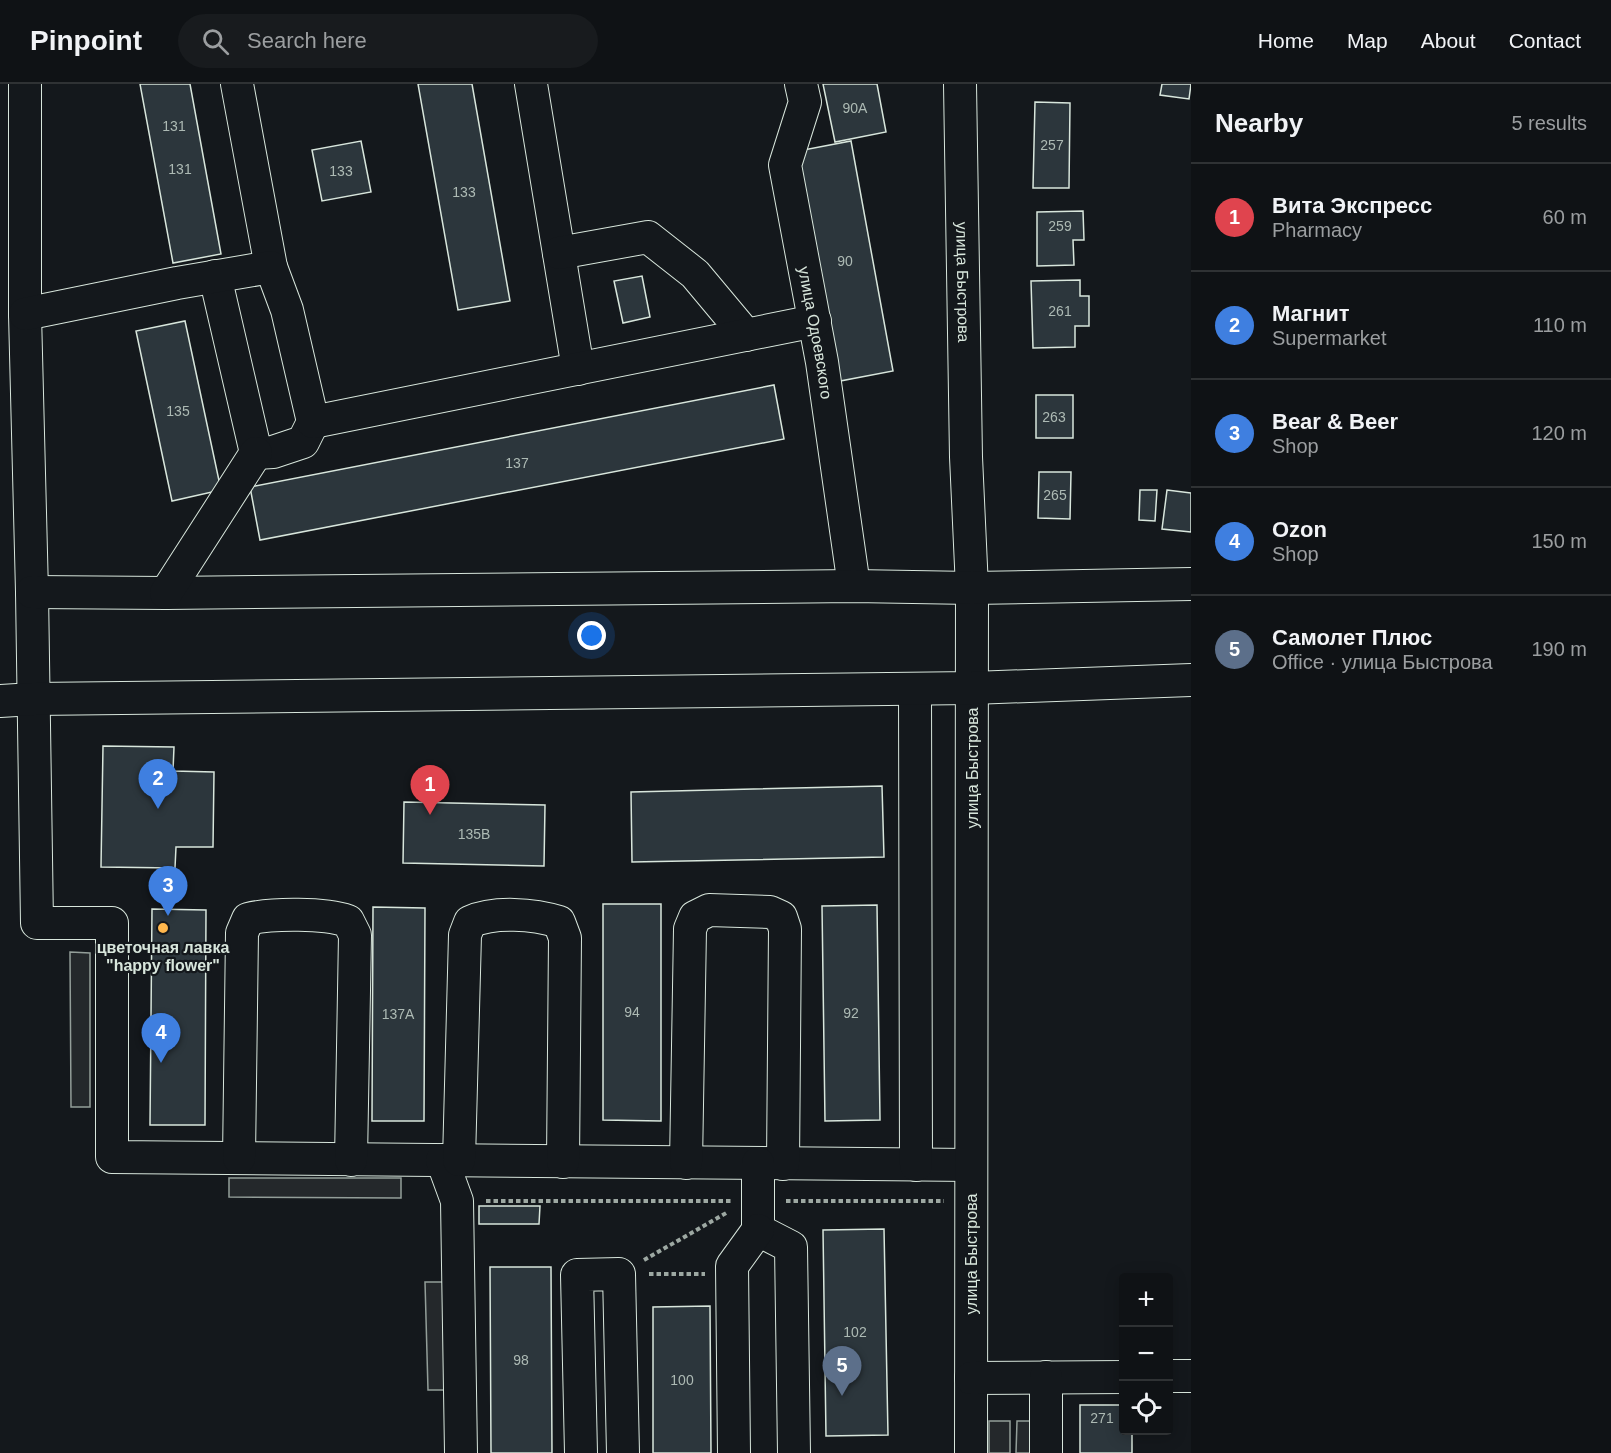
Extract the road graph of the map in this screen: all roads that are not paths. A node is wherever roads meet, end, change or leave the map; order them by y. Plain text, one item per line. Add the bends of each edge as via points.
1 (25, 84) edge
2 (237, 84) edge
3 (531, 84) edge
4 (801, 84) edge
5 (960, 84) edge
6 (559, 253) junction
7 (271, 267) junction
8 (215, 276) junction
9 (25, 314) junction
10 (815, 321) junction
11 (746, 335) junction
12 (578, 369) junction
13 (313, 422) junction
14 (256, 453) junction
15 (1191, 584) edge
16 (854, 586) junction
17 (972, 588) junction
18 (32, 592) junction
19 (166, 593) junction
20 (1191, 680) edge
21 (972, 688) junction
22 (915, 689) junction
23 (33, 699) junction
24 (0, 701) edge
25 (239, 1158) junction
26 (351, 1160) junction
27 (451, 1160) junction
28 (563, 1162) junction
29 (686, 1163) junction
30 (771, 1163) junction
31 (916, 1165) junction
32 (971, 1165) junction
33 (754, 1211) junction
34 (1191, 1376) edge
35 (971, 1377) junction
36 (1046, 1377) junction
37 (1119, 1377) edge
38 (1173, 1377) edge
39 (461, 1453) edge
40 (580, 1453) edge
41 (623, 1453) edge
42 (734, 1453) edge
43 (794, 1453) edge
44 (971, 1453) edge
45 (1046, 1453) edge

1 - 9 street
2 - 7 street
3 - 6 street
4 - 10 street, улица Одоевского via 805,102 785,165
5 - 17 street, улица Быстрова
6 - 11 street via 648,237 695,274
6 - 12 street
7 - 8 street
7 - 13 street via 287,310
8 - 9 street
8 - 14 street
9 - 18 street
10 - 11 street
10 - 16 street, улица Одоевского
11 - 12 street
12 - 13 street
13 - 14 street via 303,442
14 - 19 street
15 - 17 street
16 - 17 street
16 - 19 street
17 - 21 street, улица Быстрова
18 - 19 street
18 - 23 street
20 - 21 street
21 - 22 street
21 - 32 street, улица Быстрова
22 - 23 street
22 - 31 street
23 - 24 street
23 - 25 street via 37,923 112,922 112,1157
25 - 26 street
25 - 26 street via 242,933 248,919 262,915 335,917 348,921 355,935
26 - 27 street
27 - 28 street
27 - 28 street via 465,935 470,922 496,916 542,917 559,922 565,938
27 - 39 street via 457,1201
28 - 29 street
29 - 30 street
29 - 30 street via 690,929 695,917 709,910 770,912 781,916 785,929
30 - 31 street
30 - 33 street
31 - 32 street
32 - 35 street, улица Быстрова
33 - 42 street via 732,1266
33 - 43 street via 791,1246
34 - 38 street
35 - 36 street
35 - 44 street, улица Быстрова
36 - 37 street
36 - 45 street
40 - 41 street via 577,1275 620,1274

